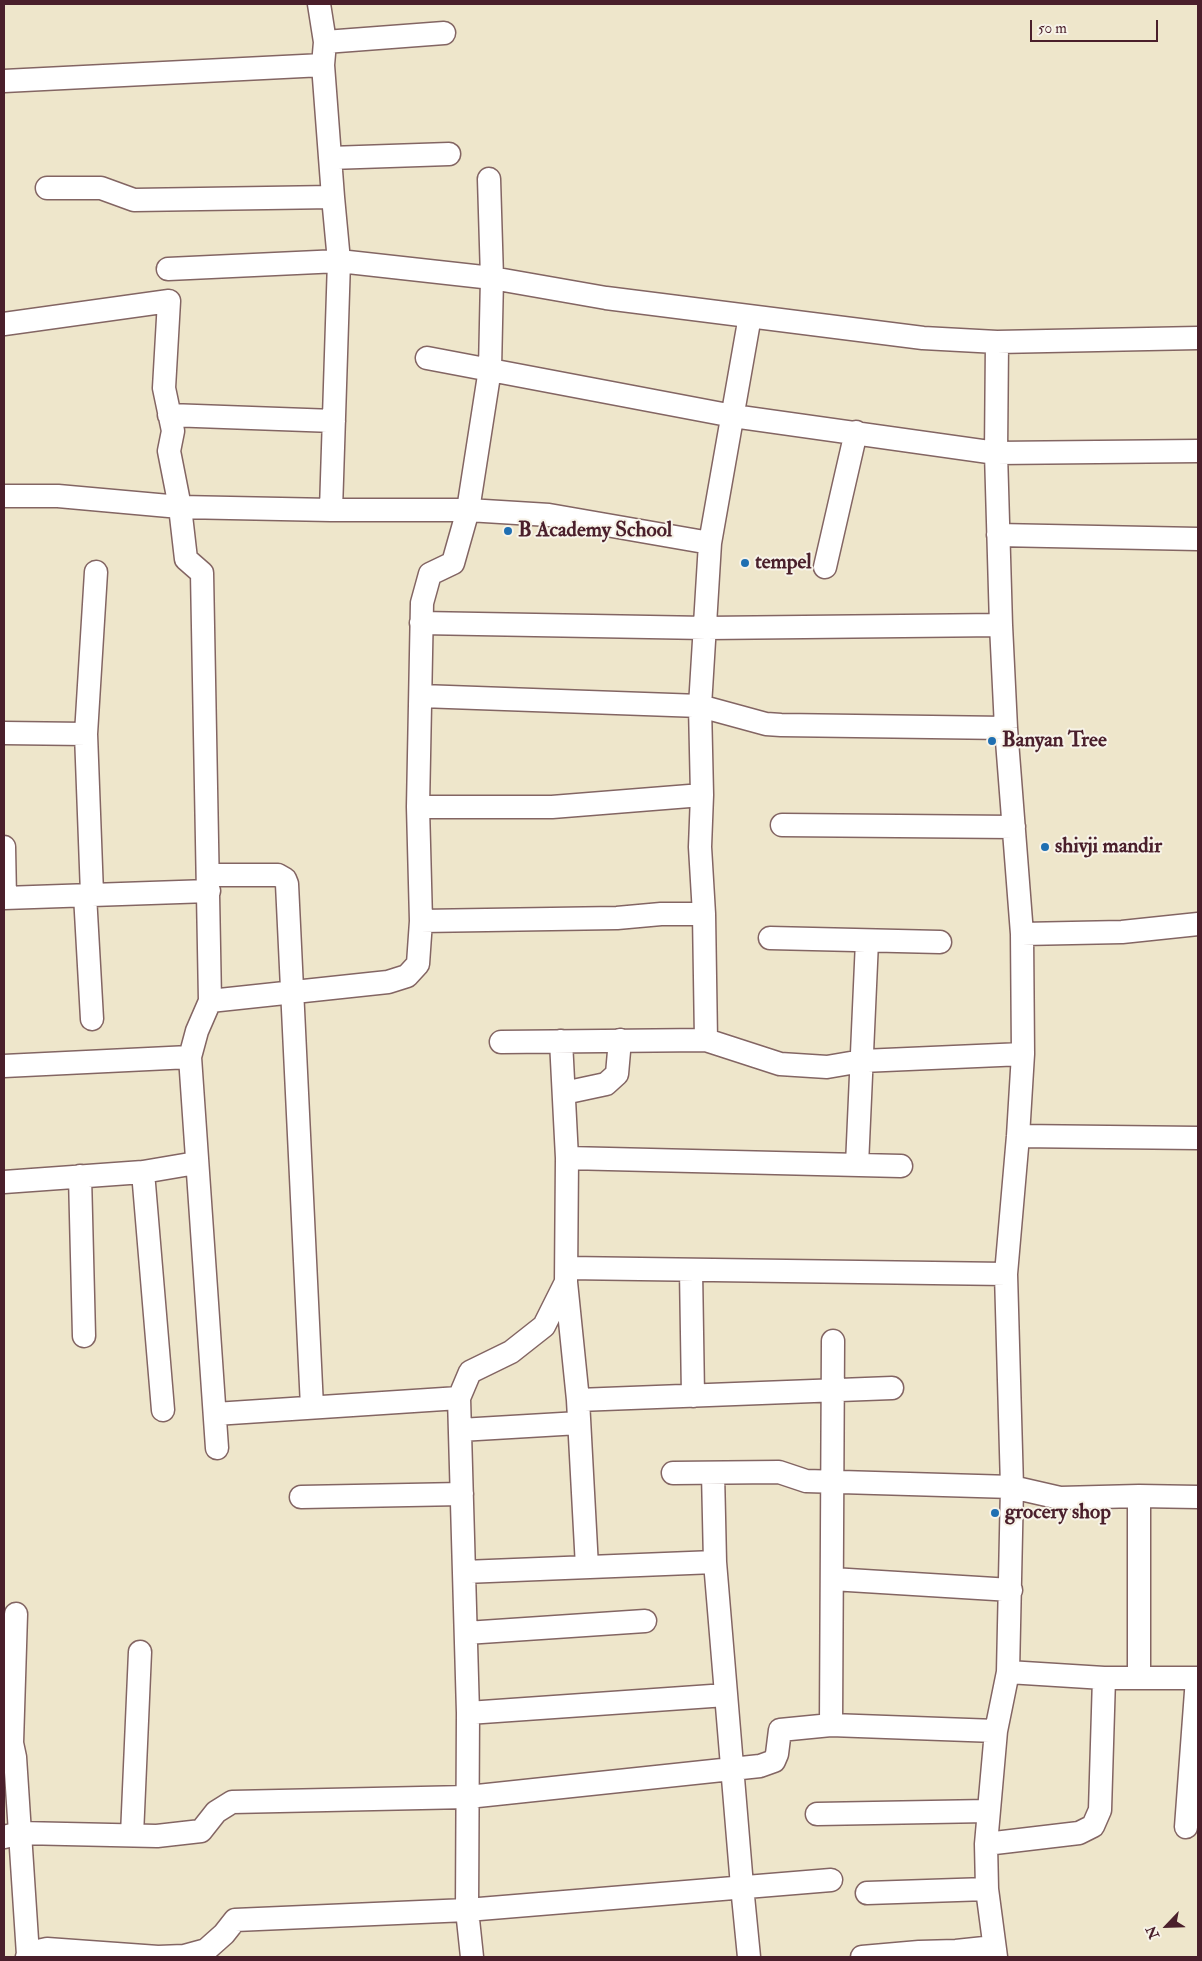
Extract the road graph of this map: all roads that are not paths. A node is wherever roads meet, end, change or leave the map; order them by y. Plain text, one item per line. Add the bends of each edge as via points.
1 (319, 4) edge
2 (444, 33) dead end
3 (325, 42) junction
4 (324, 65) junction
5 (4, 81) edge
6 (449, 154) dead end
7 (330, 158) junction
8 (489, 179) dead end
9 (46, 188) dead end
10 (333, 197) junction
11 (339, 261) junction
12 (168, 270) dead end
13 (492, 278) junction
14 (750, 316) junction
15 (4, 324) edge
16 (1198, 338) edge
17 (997, 342) junction
18 (427, 358) dead end
19 (490, 369) junction
20 (169, 415) junction
21 (733, 416) junction
22 (334, 421) junction
23 (856, 432) junction
24 (1198, 451) edge
25 (996, 454) junction
26 (4, 496) edge
27 (180, 507) junction
28 (331, 510) junction
29 (468, 510) junction
30 (998, 535) junction
31 (1198, 539) edge
32 (710, 542) junction
33 (825, 567) dead end
34 (96, 572) dead end
35 (421, 623) junction
36 (1001, 625) junction
37 (706, 628) junction
38 (421, 696) junction
39 (700, 706) junction
40 (1006, 728) junction
41 (4, 733) edge
42 (86, 734) junction
43 (702, 795) junction
44 (418, 807) junction
45 (782, 825) dead end
46 (1014, 827) junction
47 (4, 847) edge
48 (209, 883) junction
49 (89, 894) junction
50 (4, 898) edge
51 (704, 914) junction
52 (421, 921) junction
53 (1198, 924) edge
54 (1022, 934) junction
55 (770, 938) dead end
56 (867, 941) junction
57 (940, 942) dead end
58 (292, 992) junction
59 (210, 1002) junction
60 (92, 1019) dead end
61 (561, 1040) junction
62 (620, 1040) junction
63 (706, 1040) junction
64 (501, 1042) dead end
65 (1023, 1054) junction
66 (190, 1057) junction
67 (862, 1062) junction
68 (4, 1066) edge
69 (564, 1093) junction
70 (1018, 1136) junction
71 (1198, 1138) edge
72 (567, 1158) junction
73 (196, 1163) junction
74 (856, 1165) junction
75 (901, 1166) dead end
76 (143, 1172) junction
77 (80, 1176) junction
78 (4, 1182) edge
79 (692, 1270) junction
80 (1006, 1274) junction
81 (566, 1275) junction
82 (84, 1336) dead end
83 (833, 1341) dead end
84 (892, 1388) dead end
85 (833, 1390) junction
86 (693, 1396) junction
87 (460, 1398) junction
88 (578, 1400) junction
89 (312, 1407) junction
90 (164, 1410) dead end
91 (215, 1414) junction
92 (579, 1422) junction
93 (460, 1430) junction
94 (217, 1448) dead end
95 (673, 1473) dead end
96 (713, 1473) junction
97 (833, 1482) junction
98 (1012, 1487) junction
99 (462, 1494) junction
100 (1139, 1496) junction
101 (1198, 1496) edge
102 (300, 1497) dead end
103 (715, 1562) junction
104 (587, 1567) junction
105 (464, 1572) junction
106 (832, 1579) junction
107 (1011, 1590) junction
108 (16, 1614) dead end
109 (645, 1621) dead end
110 (466, 1634) junction
111 (140, 1652) dead end
112 (1008, 1672) junction
113 (1104, 1678) junction
114 (1139, 1678) junction
115 (1197, 1678) edge
116 (726, 1695) junction
117 (468, 1713) junction
118 (832, 1725) junction
119 (996, 1731) junction
120 (8, 1739) edge
121 (732, 1768) junction
122 (468, 1797) junction
123 (988, 1811) junction
124 (817, 1814) dead end
125 (1186, 1827) dead end
126 (12, 1835) edge
127 (132, 1835) junction
128 (986, 1844) junction
129 (831, 1880) dead end
130 (742, 1886) junction
131 (987, 1889) junction
132 (867, 1893) dead end
133 (467, 1910) junction
134 (995, 1952) edge
135 (28, 1956) edge
136 (472, 1957) edge
137 (750, 1957) edge
138 (862, 1957) edge

1 - 3 street
2 - 3 street
3 - 4 street
4 - 5 street
4 - 7 street
6 - 7 street
7 - 10 street
8 - 13 street
9 - 10 street via 101,188 134,200
10 - 11 street
11 - 12 street
11 - 13 street
11 - 22 street
13 - 14 street via 606,298
13 - 19 street
14 - 17 street via 923,338
14 - 21 street
15 - 20 street via 169,301 164,388
16 - 17 street
17 - 25 street
18 - 19 street
19 - 21 street
19 - 29 street
20 - 22 street
20 - 27 street via 172,432 169,451
21 - 23 street
21 - 32 street
22 - 28 street
23 - 25 street
23 - 33 street
24 - 25 street
25 - 30 street
26 - 27 street via 58,496
27 - 28 street
27 - 48 street via 186,558 202,573
28 - 29 street
29 - 32 street via 549,515
29 - 35 street via 453,563 430,574 422,603
30 - 31 street
30 - 36 street
32 - 37 street
34 - 42 street
35 - 37 street
35 - 38 street
36 - 37 street
36 - 40 street
37 - 39 street
38 - 39 street
38 - 44 street
39 - 40 street via 766,724
39 - 43 street
40 - 46 street
41 - 42 street
42 - 49 street
43 - 44 street via 552,807
43 - 51 street via 700,847
44 - 52 street
45 - 46 street
46 - 54 street
47 - 50 street
48 - 49 street
48 - 58 street via 278,875 285,878 289,895
48 - 59 street
49 - 50 street
49 - 60 street
51 - 52 street
51 - 63 street
52 - 58 street via 418,964 407,976 388,982
53 - 54 street via 1122,932
54 - 65 street
55 - 56 street
56 - 57 street
56 - 67 street
58 - 59 street
58 - 89 street
59 - 66 street via 196,1031
61 - 62 street
61 - 64 street
61 - 69 street
62 - 63 street
62 - 69 street via 617,1074 606,1084
63 - 67 street via 780,1064 826,1068
65 - 67 street
65 - 70 street
66 - 68 street
66 - 73 street
67 - 74 street
69 - 72 street
70 - 71 street
70 - 80 street
72 - 74 street
72 - 81 street
73 - 76 street
73 - 91 street
74 - 75 street
76 - 77 street
76 - 90 street
77 - 78 street
77 - 82 street
79 - 80 street
79 - 81 street
79 - 86 street
80 - 98 street
81 - 87 street via 544,1326 511,1352 470,1372
81 - 88 street
83 - 85 street
84 - 85 street
85 - 86 street
85 - 97 street
86 - 88 street
87 - 89 street
87 - 93 street
88 - 92 street
89 - 91 street
91 - 94 street
92 - 93 street
92 - 104 street
93 - 99 street
95 - 96 street
96 - 97 street via 779,1472 806,1481
96 - 103 street
97 - 98 street
97 - 106 street
98 - 100 street via 1060,1498
98 - 107 street
99 - 102 street
99 - 105 street
100 - 101 street
100 - 114 street
103 - 104 street
103 - 116 street
104 - 105 street
105 - 110 street
106 - 107 street
106 - 118 street
107 - 112 street
108 - 120 street
109 - 110 street
110 - 117 street
111 - 127 street
112 - 113 street
112 - 119 street
113 - 114 street
113 - 128 street via 1100,1810 1093,1826 1078,1833
114 - 115 street
115 - 125 street
116 - 117 street
116 - 121 street
117 - 122 street
118 - 119 street
118 - 121 street via 780,1730 774,1761 760,1766
119 - 123 street
120 - 126 street via 15,1757
121 - 122 street
121 - 130 street
122 - 127 street via 232,1802 216,1812 200,1831
122 - 133 street
123 - 124 street
123 - 128 street
126 - 127 street
126 - 135 street
128 - 131 street
129 - 130 street
130 - 133 street
130 - 137 street
131 - 132 street
131 - 134 street
133 - 135 street via 235,1920 206,1950 184,1956 158,1957 47,1948
133 - 136 street
134 - 138 street via 919,1952

